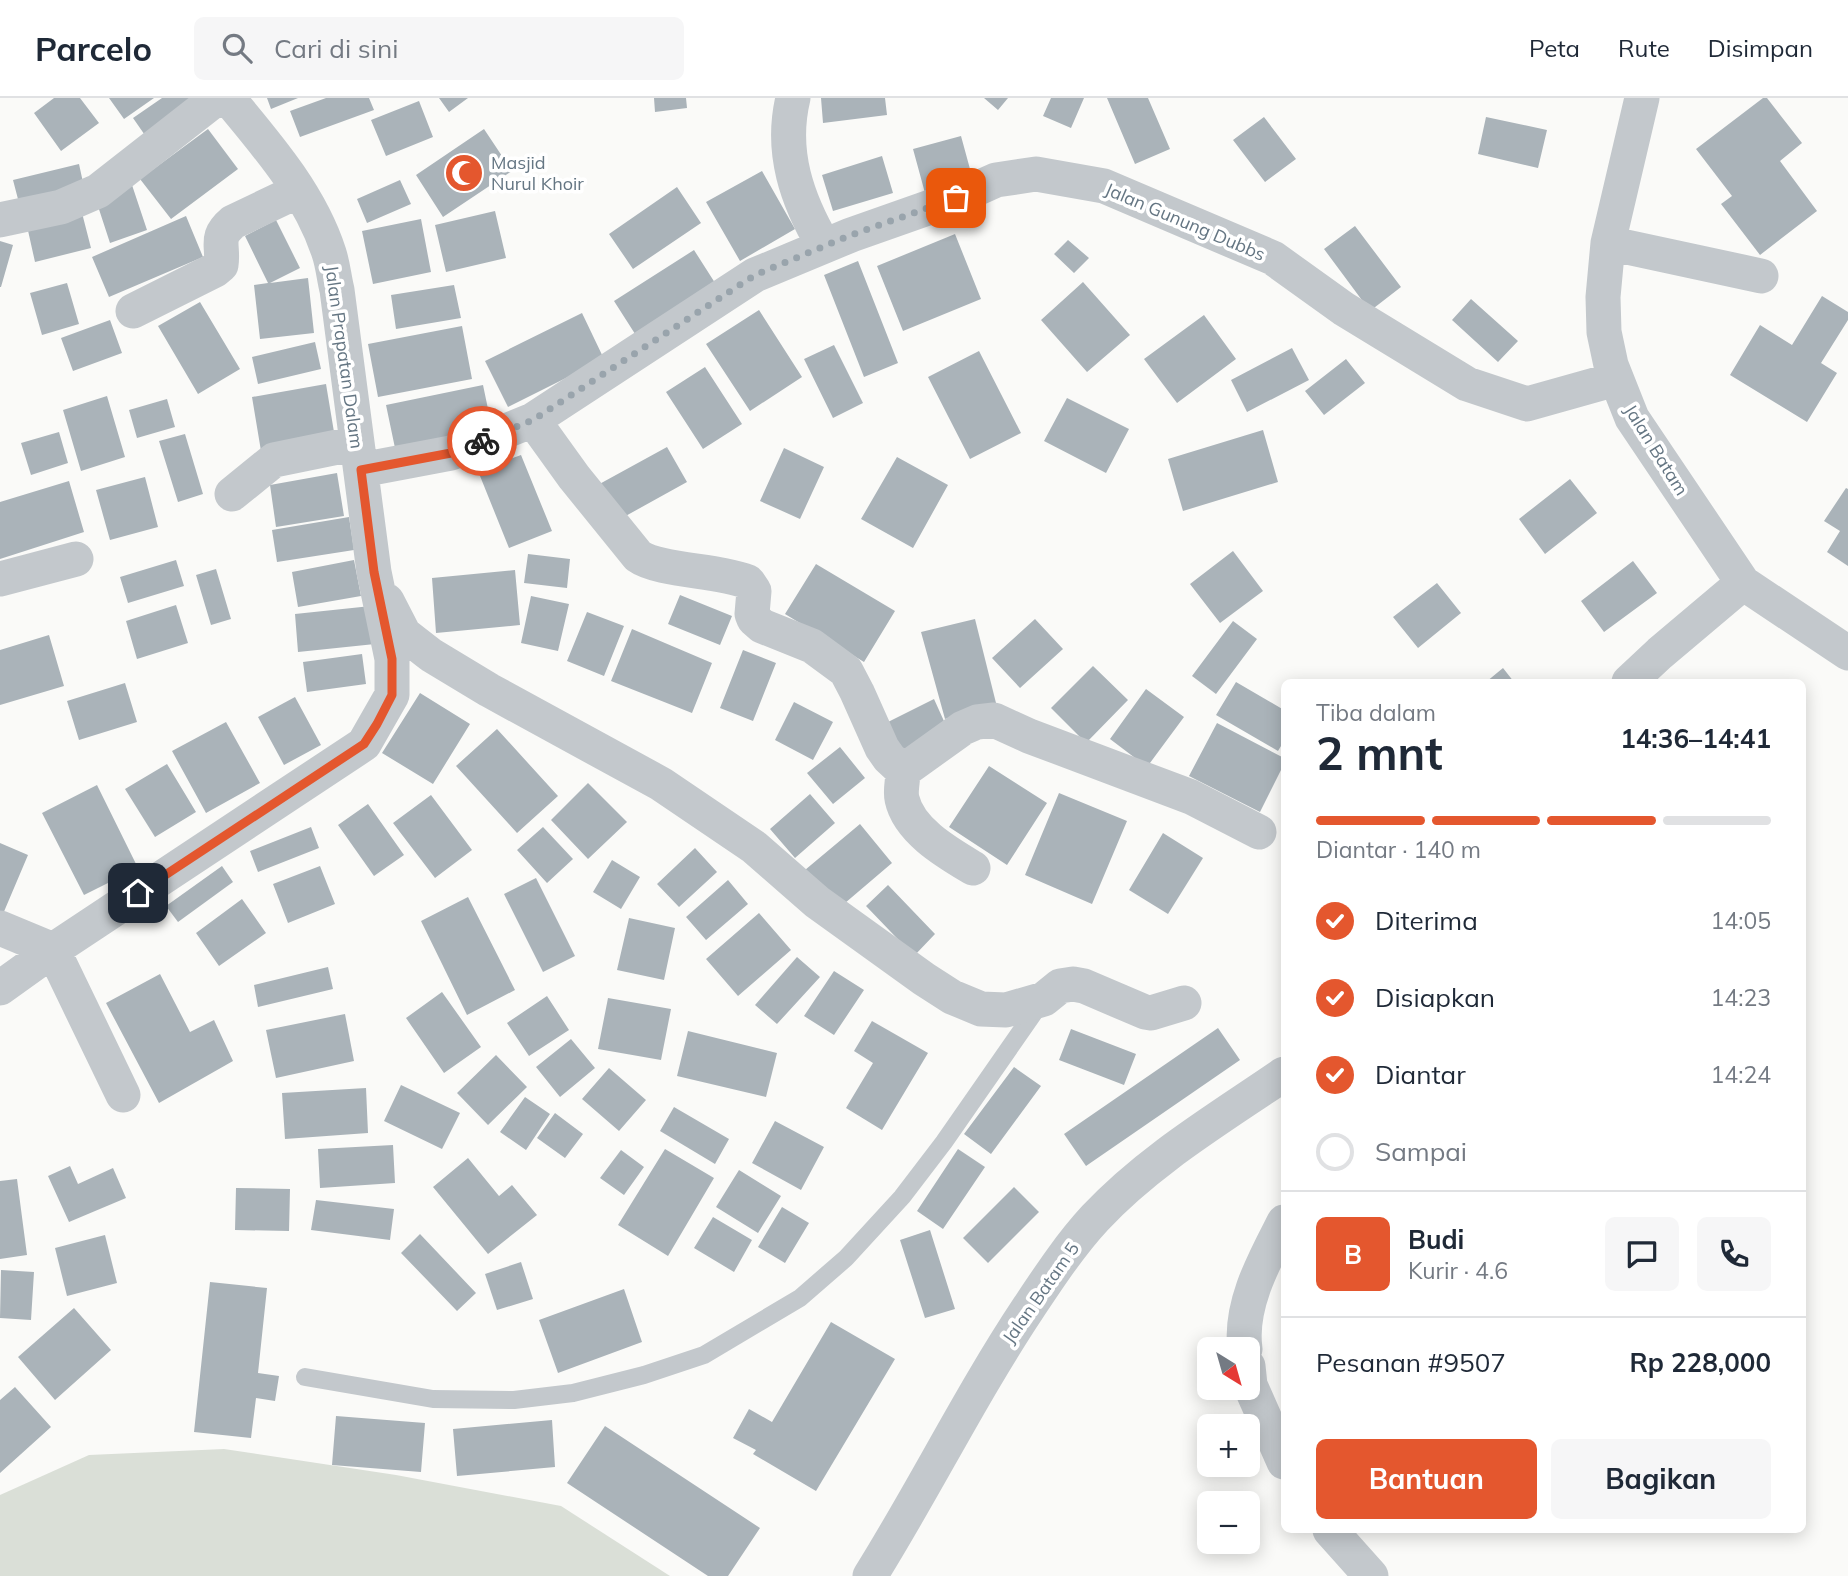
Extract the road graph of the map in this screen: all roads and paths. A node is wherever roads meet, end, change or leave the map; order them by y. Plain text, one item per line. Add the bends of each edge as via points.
1 (217, 98) edge
2 (228, 98) edge
3 (793, 98) edge
4 (1642, 98) edge
5 (298, 191) junction
6 (0, 220) edge
7 (1608, 243) junction
8 (824, 246) junction
9 (1761, 276) dead end
10 (133, 311) dead end
11 (1616, 379) junction
12 (533, 420) junction
13 (359, 457) junction
14 (232, 494) dead end
15 (75, 559) dead end
16 (374, 572) junction
17 (0, 579) edge
18 (1743, 583) junction
19 (1848, 653) edge
20 (1632, 679) edge
21 (903, 771) junction
22 (1259, 832) dead end
23 (973, 868) dead end
24 (0, 928) edge
25 (53, 950) junction
26 (0, 988) edge
27 (1045, 999) junction
28 (1184, 1003) dead end
29 (1281, 1076) edge
30 (123, 1095) dead end
31 (1281, 1228) edge
32 (1244, 1337) edge
33 (305, 1377) dead end
34 (1257, 1400) edge
35 (1281, 1455) edge
36 (1333, 1533) edge
37 (870, 1576) edge
38 (1371, 1576) edge

1 - 6 street via 98,191 61,206
2 - 5 street, Jalan Prapatan Dalam via 274,153
3 - 8 street via 788,137 795,188
4 - 7 street, Jalan Batam
5 - 10 street via 226,228 219,245 221,265 215,270
5 - 13 street, Jalan Prapatan Dalam via 329,254
7 - 9 street
7 - 11 street, Jalan Batam via 1604,332
8 - 11 street, Jalan Gunung Dubbs via 996,180 1036,174 1104,186 1272,258 1344,309 1467,384 1527,404
8 - 12 street, Jalan Gunung Dubbs via 755,275
11 - 18 street, Jalan Batam via 1632,418
12 - 13 street, Jalan Gunung Dubbs via 451,453
12 - 21 street via 638,556 748,582 754,591 752,614 757,623 812,646 846,671 882,748
13 - 14 street, Jalan Gunung Dubbs via 274,460
13 - 16 street, Jalan Prapatan Dalam
15 - 17 street
16 - 25 street, Jalan Prapatan Dalam via 392,659 392,695 364,744
16 - 27 street via 404,634 431,655 661,784 754,847 817,902 952,997 981,1009 1006,1010
18 - 19 street, Jalan Batam
18 - 20 street
21 - 22 street via 963,728 994,720 1191,797
21 - 23 street via 902,799 911,817 936,845
24 - 25 street
25 - 26 street, Jalan Prapatan Dalam
25 - 30 street
27 - 28 street via 1059,986 1073,984 1145,1012
27 - 33 lane via 902,1197 846,1258 800,1298 704,1355 573,1393 514,1400 433,1399
29 - 37 street, Jalan Batam 5 via 1130,1184 1095,1219 1002,1348
31 - 32 street via 1263,1263
34 - 35 street
36 - 38 street

